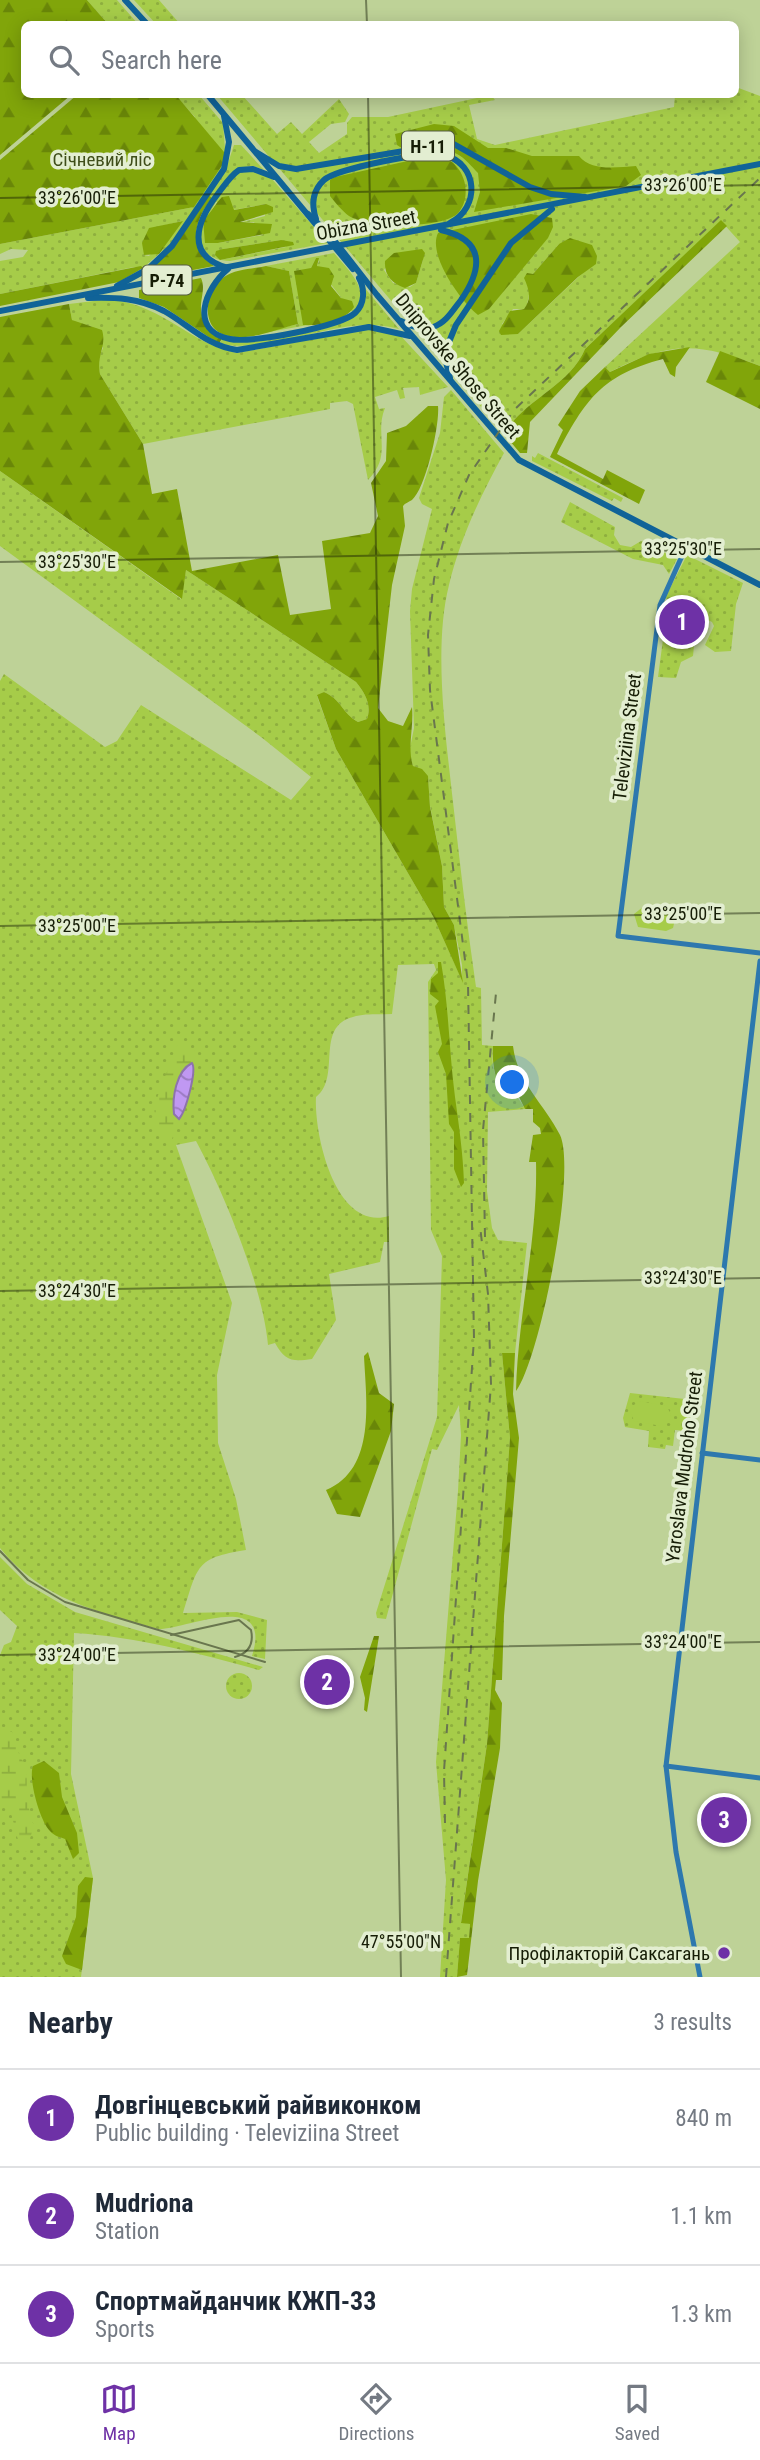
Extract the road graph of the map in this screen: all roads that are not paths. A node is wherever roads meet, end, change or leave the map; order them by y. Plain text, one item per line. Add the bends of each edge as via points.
1 (125, 0) edge
2 (144, 21) edge
3 (210, 98) edge
4 (224, 114) junction
5 (256, 152) junction
6 (760, 164) edge
7 (278, 179) junction
8 (594, 198) junction
9 (557, 205) junction
10 (308, 214) junction
11 (317, 221) junction
12 (435, 229) junction
13 (230, 268) junction
14 (355, 272) junction
15 (362, 277) junction
16 (104, 291) junction
17 (68, 298) junction
18 (0, 311) edge
19 (398, 319) junction
20 (414, 338) junction
21 (452, 383) junction
22 (686, 547) junction
23 (760, 585) edge
24 (760, 953) edge
25 (760, 961) edge
26 (702, 1453) junction
27 (760, 1460) edge
28 (666, 1766) junction
29 (760, 1778) edge
30 (700, 1977) edge

1 - 2 main road
3 - 4 main road, Dniprovske Shose Street / Н-11
4 - 5 main road, Dniprovske Shose Street / Н-11
4 - 16 main road via 227,162 200,206 160,258 134,278
5 - 7 main road, Dniprovske Shose Street / Н-11
5 - 8 main road, Н-11 via 279,166 296,169 452,143 545,192
6 - 8 main road, Obizna Street / Н-11
7 - 10 main road, Dniprovske Shose Street / Н-11
7 - 13 main road via 253,169 239,170 202,214 198,234 204,254
8 - 9 main road, Obizna Street / Н-11
9 - 12 main road, Obizna Street / Н-11
9 - 21 main road via 511,243 456,325 444,354
10 - 11 main road, Dniprovske Shose Street
10 - 14 main road, Dniprovske Shose Street / Н-11
11 - 12 main road via 313,199 327,178 436,154 460,163 472,189 464,213
11 - 15 main road, Dniprovske Shose Street
12 - 13 main road, Obizna Street / Н-11
12 - 19 main road via 456,235 471,247 477,265 474,281 438,325 420,328
13 - 14 main road, Н-11 via 213,283 204,307 210,326 233,340 344,321 359,309 362,300 362,282
13 - 16 main road, Obizna Street / Р-74
14 - 15 main road, Dniprovske Shose Street
15 - 19 main road, Dniprovske Shose Street
16 - 17 main road, Obizna Street / Р-74
17 - 18 main road, Obizna Street / Р-74
17 - 20 main road via 124,298 146,303 217,346 237,350 369,327
19 - 20 main road, Dniprovske Shose Street
20 - 21 main road, Dniprovske Shose Street
21 - 22 main road, Dniprovske Shose Street via 507,448 534,469
22 - 23 main road, Dniprovske Shose Street
22 - 24 street, Televiziina Street via 660,605 618,936
25 - 26 street, Yaroslava Mudroho Street
26 - 27 street
26 - 28 street, Yaroslava Mudroho Street
28 - 29 street
28 - 30 street, Yaroslava Mudroho Street via 676,1852

